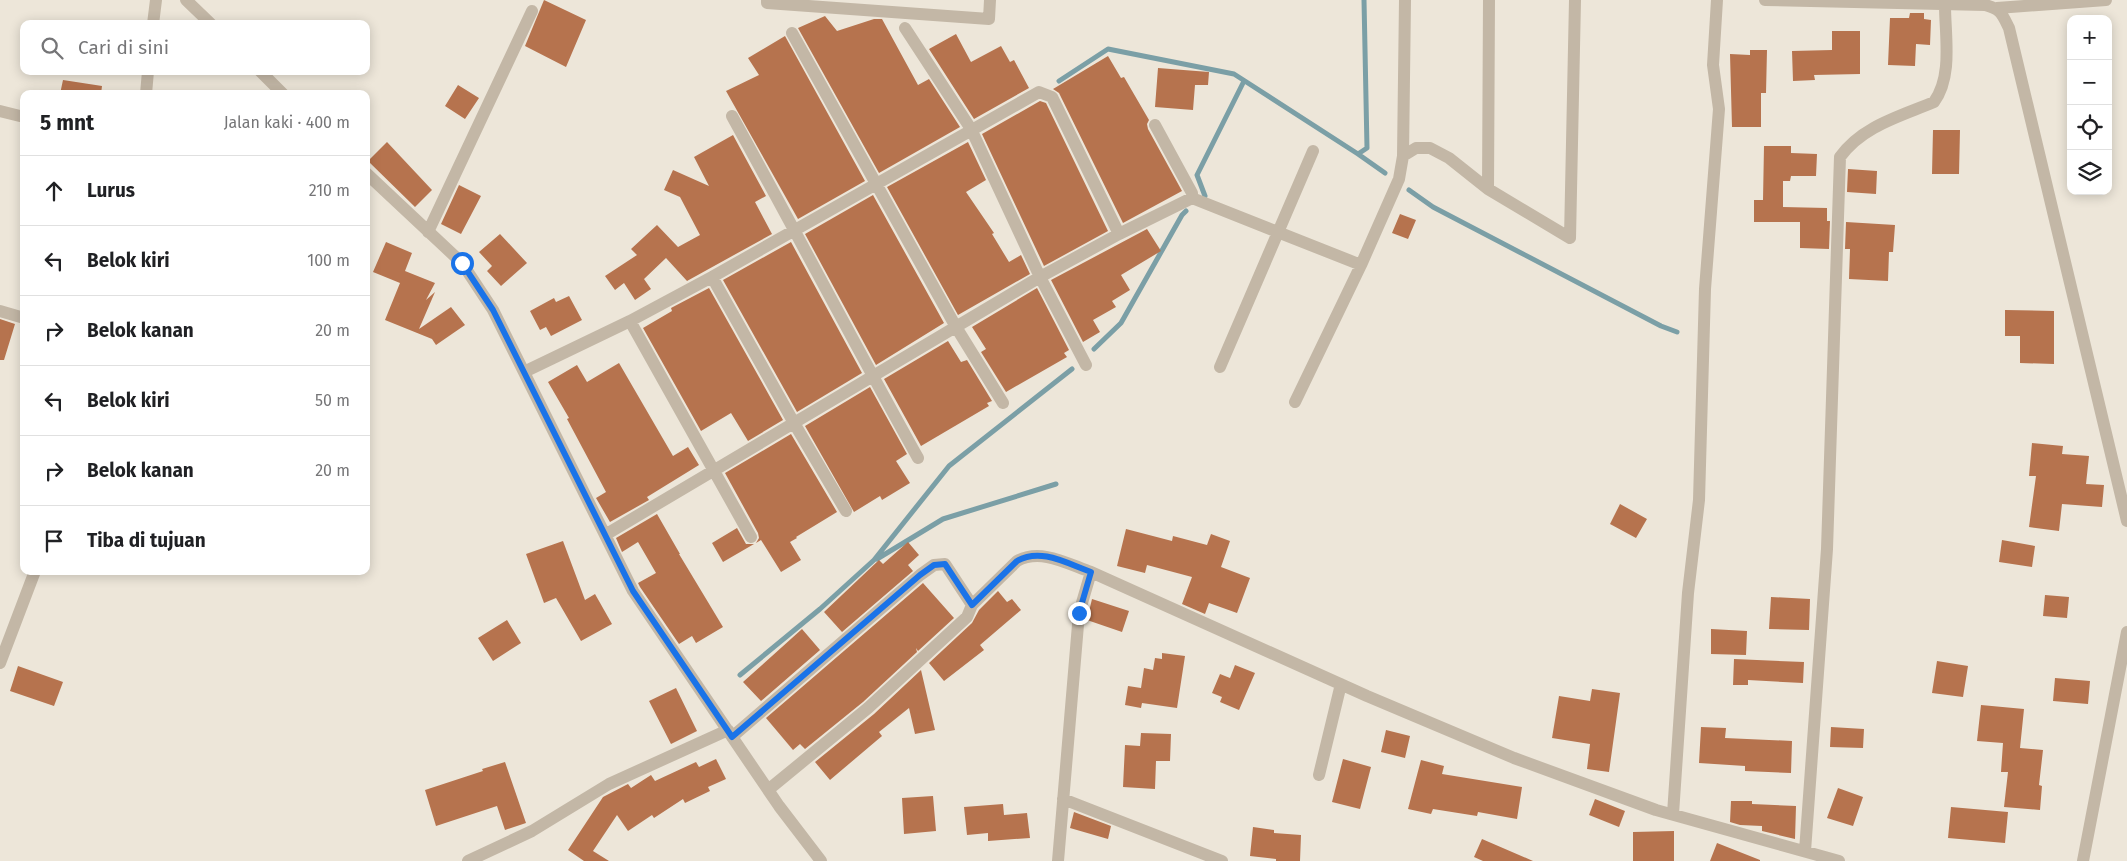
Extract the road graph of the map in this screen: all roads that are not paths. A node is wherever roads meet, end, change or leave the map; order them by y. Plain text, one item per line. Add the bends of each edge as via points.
1 (156, 0) edge
2 (186, 0) edge
3 (767, 0) edge
4 (990, 0) edge
5 (1405, 0) edge
6 (1490, 0) edge
7 (1575, 0) edge
8 (1717, 0) edge
9 (1765, 0) edge
10 (2106, 0) edge
11 (1945, 5) junction
12 (1997, 8) junction
13 (532, 12) dead end
14 (154, 20) edge
15 (206, 20) edge
16 (905, 28) dead end
17 (792, 34) dead end
18 (148, 75) edge
19 (264, 75) edge
20 (146, 90) edge
21 (279, 90) edge
22 (0, 111) edge
23 (20, 116) edge
24 (732, 116) dead end
25 (1155, 125) dead end
26 (971, 129) junction
27 (1313, 152) dead end
28 (1403, 156) junction
29 (370, 177) edge
30 (876, 183) junction
31 (1488, 190) junction
32 (1192, 198) junction
33 (795, 230) junction
34 (1278, 231) junction
35 (428, 232) junction
36 (1119, 234) junction
37 (1361, 265) junction
38 (712, 277) junction
39 (1040, 277) junction
40 (0, 311) edge
41 (20, 317) edge
42 (630, 321) junction
43 (956, 327) junction
44 (1086, 365) dead end
45 (1220, 367) dead end
46 (524, 372) junction
47 (872, 377) junction
48 (1294, 402) dead end
49 (1003, 403) dead end
50 (794, 423) junction
51 (918, 458) dead end
52 (713, 471) junction
53 (846, 511) dead end
54 (2127, 521) edge
55 (606, 535) junction
56 (751, 537) dead end
57 (1091, 572) junction
58 (33, 575) edge
59 (972, 605) junction
60 (2127, 632) edge
61 (0, 663) edge
62 (1342, 684) junction
63 (730, 734) junction
64 (1319, 775) dead end
65 (768, 790) junction
66 (1064, 799) junction
67 (1673, 814) junction
68 (1805, 851) junction
69 (468, 861) edge
70 (822, 861) edge
71 (1058, 861) edge
72 (1222, 861) edge
73 (1839, 861) edge
74 (2083, 861) edge

1 - 14 street
2 - 15 street
3 - 4 street via 767,3 988,19
5 - 28 street
6 - 31 street
7 - 31 street via 1570,238
8 - 67 street via 1713,65 1719,109 1705,290 1699,500 1688,593
9 - 11 street
10 - 12 street
11 - 12 street
11 - 68 street via 1946,71 1941,93 1934,102 1863,133 1840,157 1827,549
12 - 54 street via 2009,28
13 - 35 street
16 - 26 street
17 - 30 street
18 - 20 street
19 - 21 street
22 - 23 street
24 - 33 street
25 - 32 street
26 - 30 street
26 - 36 street via 1039,92 1052,97
26 - 39 street
27 - 34 street
28 - 31 street via 1416,148 1430,148
28 - 37 street via 1399,179
29 - 35 street
30 - 33 street
30 - 43 street
32 - 34 street
32 - 36 street
33 - 38 street
33 - 47 street
34 - 37 street
34 - 45 street
35 - 46 street via 462,263 493,310
36 - 39 street
37 - 48 street
38 - 42 street
38 - 50 street
39 - 43 street
39 - 44 street
40 - 41 street
42 - 46 street
42 - 52 street
43 - 47 street
43 - 49 street
46 - 55 street
47 - 50 street
47 - 51 street
50 - 52 street
50 - 53 street
52 - 55 street
52 - 56 street
55 - 63 street via 633,591
57 - 59 street via 1054,558 1024,557
57 - 62 street
57 - 66 street via 1079,613
58 - 61 street
59 - 63 street via 945,564 934,565
59 - 65 street via 967,617 868,708
60 - 74 street
62 - 64 street
62 - 67 street via 1514,758
63 - 65 street
63 - 69 street via 609,784 532,831
65 - 70 street
66 - 71 street
66 - 72 street
67 - 68 street
68 - 73 street

